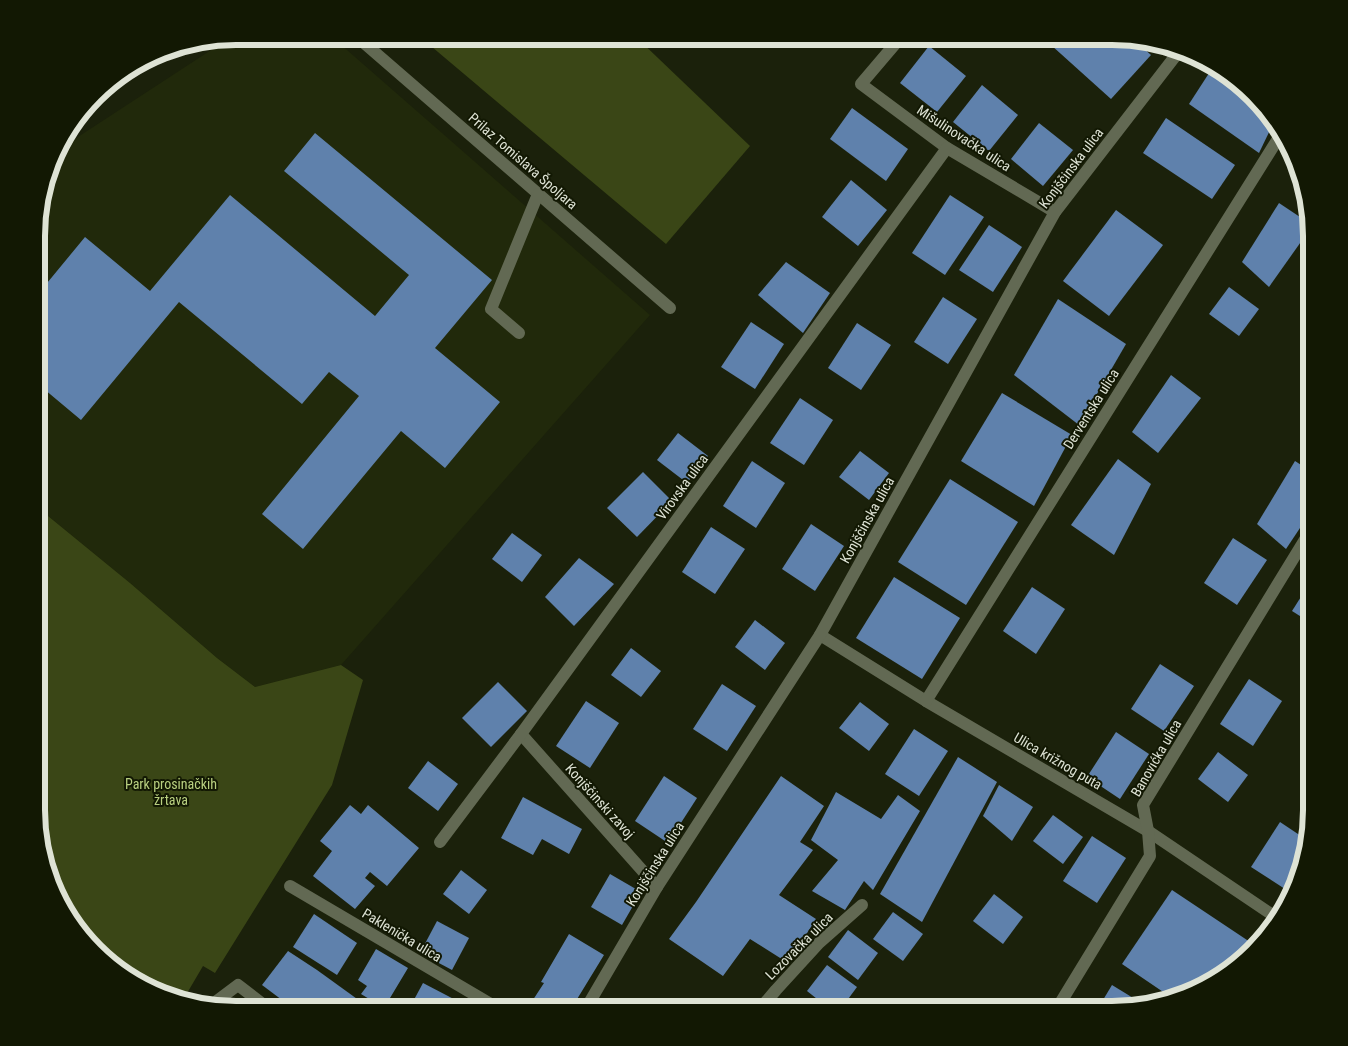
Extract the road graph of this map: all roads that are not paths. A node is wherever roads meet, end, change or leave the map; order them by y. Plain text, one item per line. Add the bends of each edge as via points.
1 (366, 45) edge
2 (894, 45) edge
3 (1175, 56) edge
4 (1277, 141) edge
5 (947, 148) junction
6 (538, 194) junction
7 (1054, 212) junction
8 (670, 308) dead end
9 (519, 333) dead end
10 (1303, 543) edge
11 (820, 635) junction
12 (926, 701) junction
13 (521, 734) junction
14 (1148, 831) junction
15 (440, 842) dead end
16 (290, 886) dead end
17 (657, 887) junction
18 (862, 905) dead end
19 (1272, 915) edge
20 (218, 1000) edge
21 (259, 1001) edge
22 (483, 1001) edge
23 (591, 1001) edge
24 (767, 1001) edge
25 (1061, 1001) edge

1 - 6 street, Prilaz Tomislava Špoljara
2 - 5 street, Mišulinovačka ulica via 861,84
3 - 7 street, Konjščinska ulica
4 - 12 street, Derventska ulica
5 - 7 street, Mišulinovačka ulica
5 - 13 street, Virovska ulica
6 - 8 street, Prilaz Tomislava Špoljara
6 - 9 street via 491,309
7 - 11 street, Konjščinska ulica
10 - 14 street, Banovićka ulica via 1143,805
11 - 12 street, Ulica križnog puta
11 - 17 street, Konjščinska ulica
12 - 14 street, Ulica križnog puta
13 - 15 street, Virovska ulica
13 - 17 street, Konjščinski zavoj
14 - 19 street, Ulica križnog puta
14 - 25 street, Banovićka ulica via 1150,856
16 - 22 street, Paklenička ulica
17 - 23 street, Konjščinska ulica
18 - 24 street, Lozovačka ulica via 819,943
20 - 21 street via 238,985

